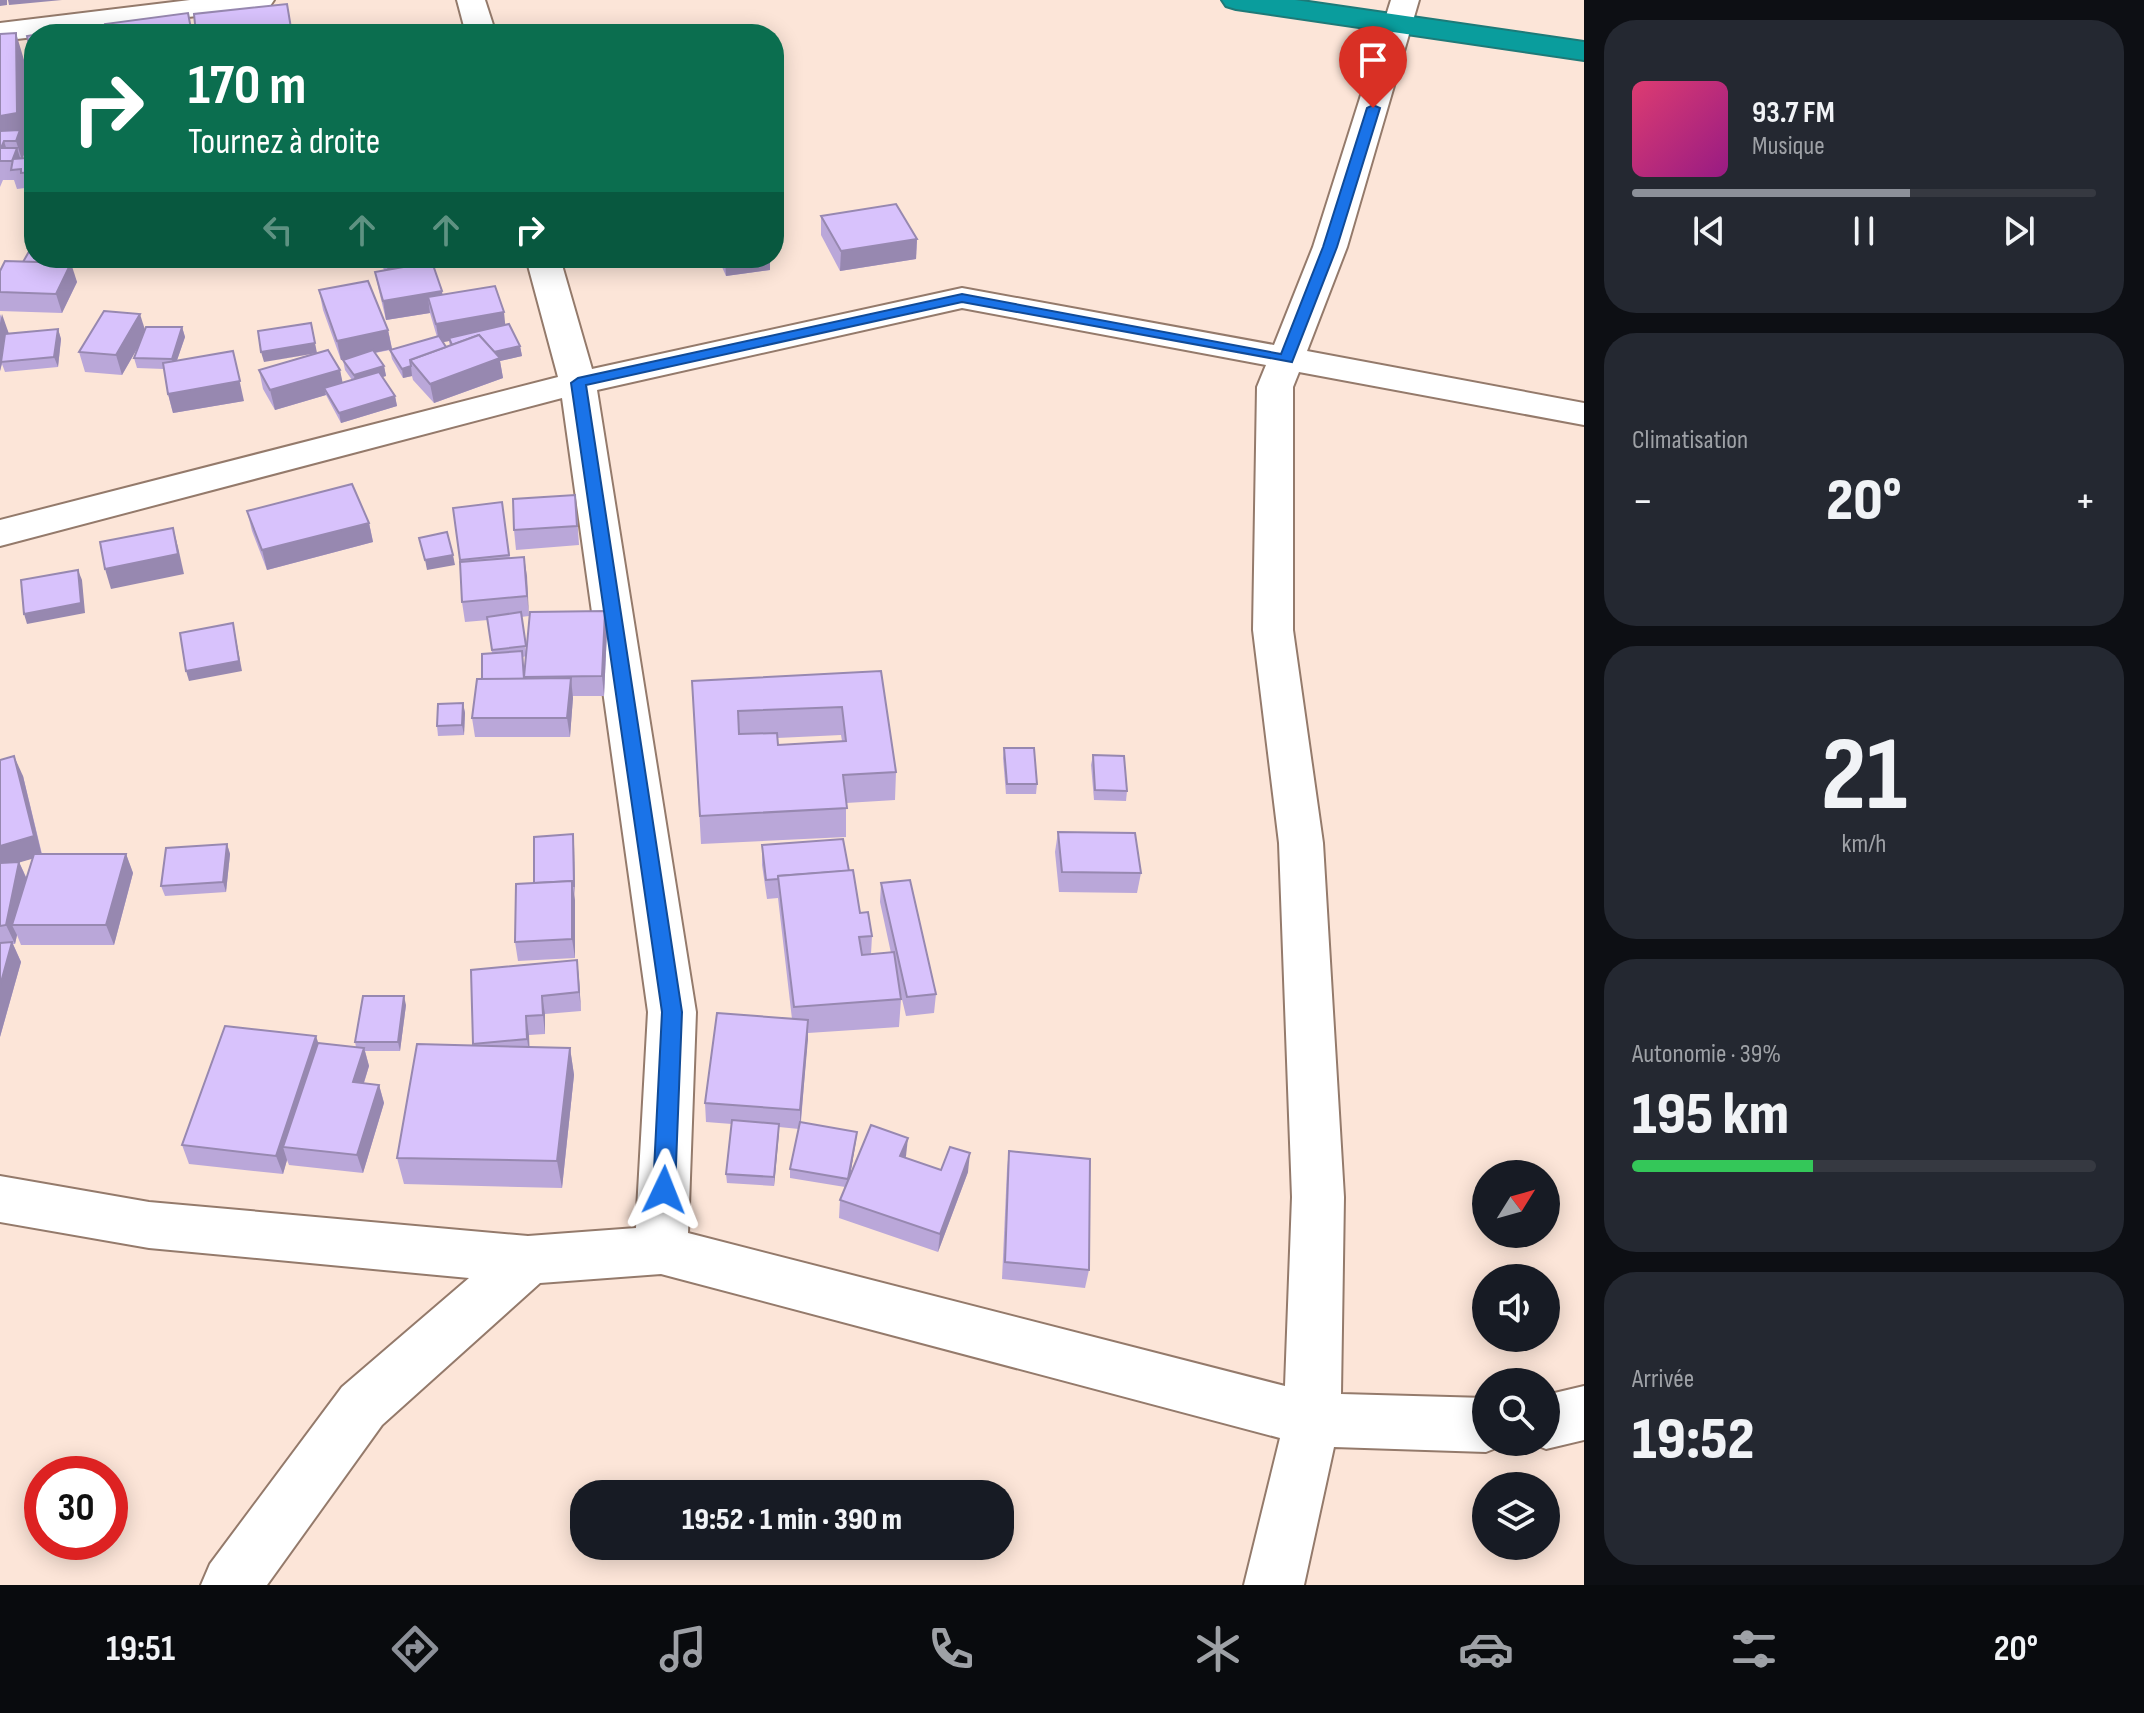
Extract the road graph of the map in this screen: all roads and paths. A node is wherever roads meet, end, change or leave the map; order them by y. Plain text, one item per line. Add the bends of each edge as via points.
1 (260, 0) edge
2 (471, 0) edge
3 (1236, 0) edge
4 (1402, 11) edge
5 (65, 24) edge
6 (478, 24) edge
7 (24, 29) edge
8 (0, 32) edge
9 (1584, 51) edge
10 (546, 268) edge
11 (1287, 359) junction
12 (578, 383) junction
13 (1584, 414) edge
14 (0, 533) edge
15 (0, 1199) edge
16 (661, 1250) junction
17 (528, 1260) junction
18 (1584, 1413) edge
19 (1560, 1419) edge
20 (1312, 1420) junction
21 (1472, 1425) edge
22 (231, 1585) edge
23 (1274, 1585) edge

1 - 5 street
2 - 6 street
3 - 4 highway
4 - 9 highway
4 - 11 street via 1330,247
7 - 8 street
10 - 12 street
11 - 12 street via 962,298
11 - 13 street
11 - 20 street via 1275,387 1273,630 1301,843 1318,1197
12 - 14 street
12 - 16 street via 672,1012
15 - 17 street via 149,1225
16 - 17 street
16 - 20 street
17 - 22 street via 362,1406
18 - 19 street
20 - 21 street
20 - 23 street

